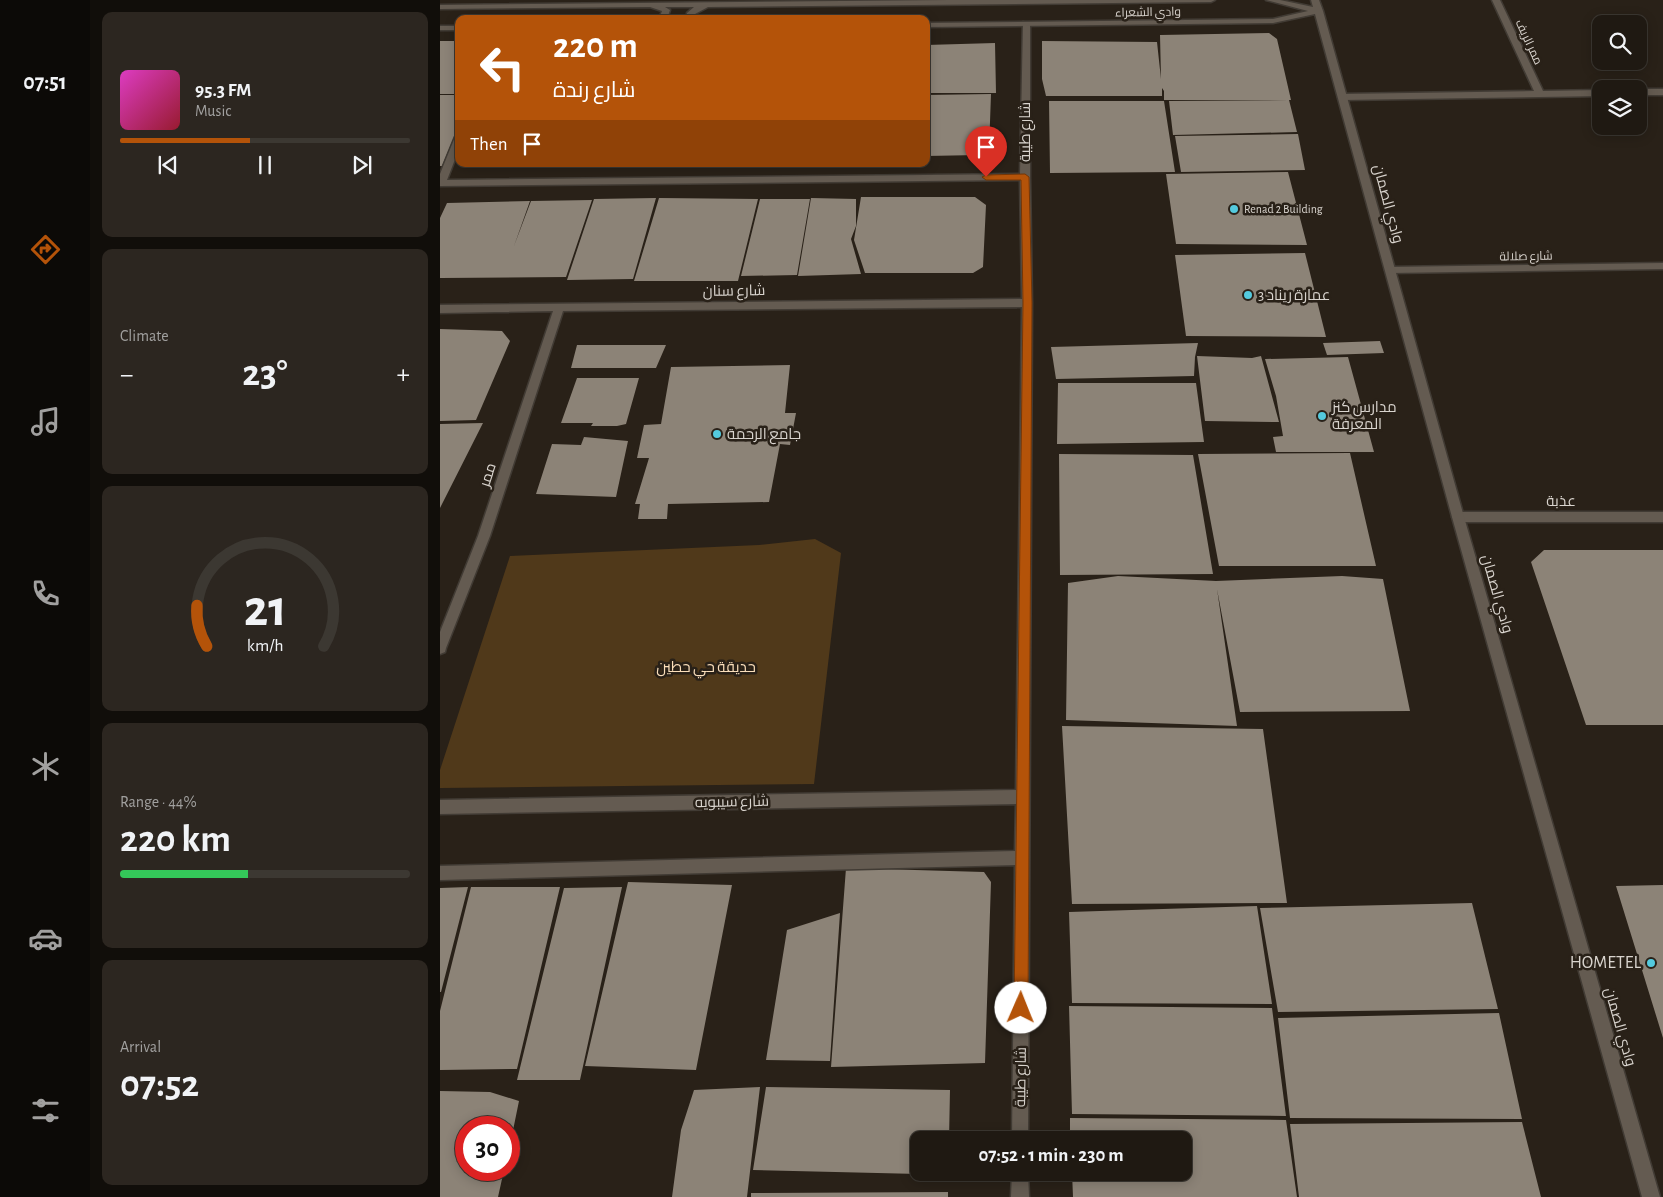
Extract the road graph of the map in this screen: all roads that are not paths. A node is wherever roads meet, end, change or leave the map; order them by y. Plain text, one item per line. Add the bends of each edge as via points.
1 (1211, 0) edge
2 (1270, 0) edge
3 (1496, 0) edge
4 (899, 1) edge
5 (721, 4) junction
6 (628, 5) junction
7 (1317, 6) edge
8 (440, 7) edge
9 (664, 15) edge
10 (691, 15) edge
11 (1026, 24) junction
12 (930, 25) edge
13 (440, 28) edge
14 (455, 28) edge
15 (1647, 92) edge
16 (1663, 92) edge
17 (1592, 93) edge
18 (1540, 95) junction
19 (1342, 97) junction
20 (455, 147) edge
21 (1025, 177) junction
22 (440, 183) edge
23 (1663, 266) edge
24 (1390, 270) junction
25 (1027, 303) junction
26 (559, 308) junction
27 (440, 309) edge
28 (1458, 517) junction
29 (1663, 517) edge
30 (440, 648) edge
31 (1023, 796) junction
32 (440, 807) edge
33 (1023, 858) junction
34 (440, 873) edge
35 (1020, 1131) edge
36 (1020, 1181) edge
37 (1020, 1197) edge
38 (1651, 1197) edge

1 - 4 street, وادي الشعراء
2 - 7 street
3 - 18 street, ممر الريف
4 - 5 street, وادي الشعراء
5 - 6 street, وادي الشعراء
5 - 10 street via 696,9
6 - 8 street, وادي الشعراء
6 - 9 street via 666,10
7 - 11 street, وادي الشعراء via 1272,21
7 - 19 street, وادي الصمان
11 - 12 street, وادي الشعراء
11 - 21 street, شارع طيبة
13 - 14 street
15 - 16 street
17 - 18 street
18 - 19 street
19 - 24 street, وادي الصمان
20 - 22 street
21 - 22 street
21 - 25 street, شارع طيبة
23 - 24 street, شارع صلالة
24 - 28 street, وادي الصمان
25 - 26 street, شارع سنان
25 - 31 street, شارع طيبة
26 - 27 street, شارع سنان
26 - 30 street, ممر via 484,536
28 - 29 street, عذبة
28 - 38 street, وادي الصمان
31 - 32 street, شارع سيبويه
31 - 33 street, شارع طيبة
33 - 34 street
33 - 35 street, شارع طيبة
36 - 37 street

